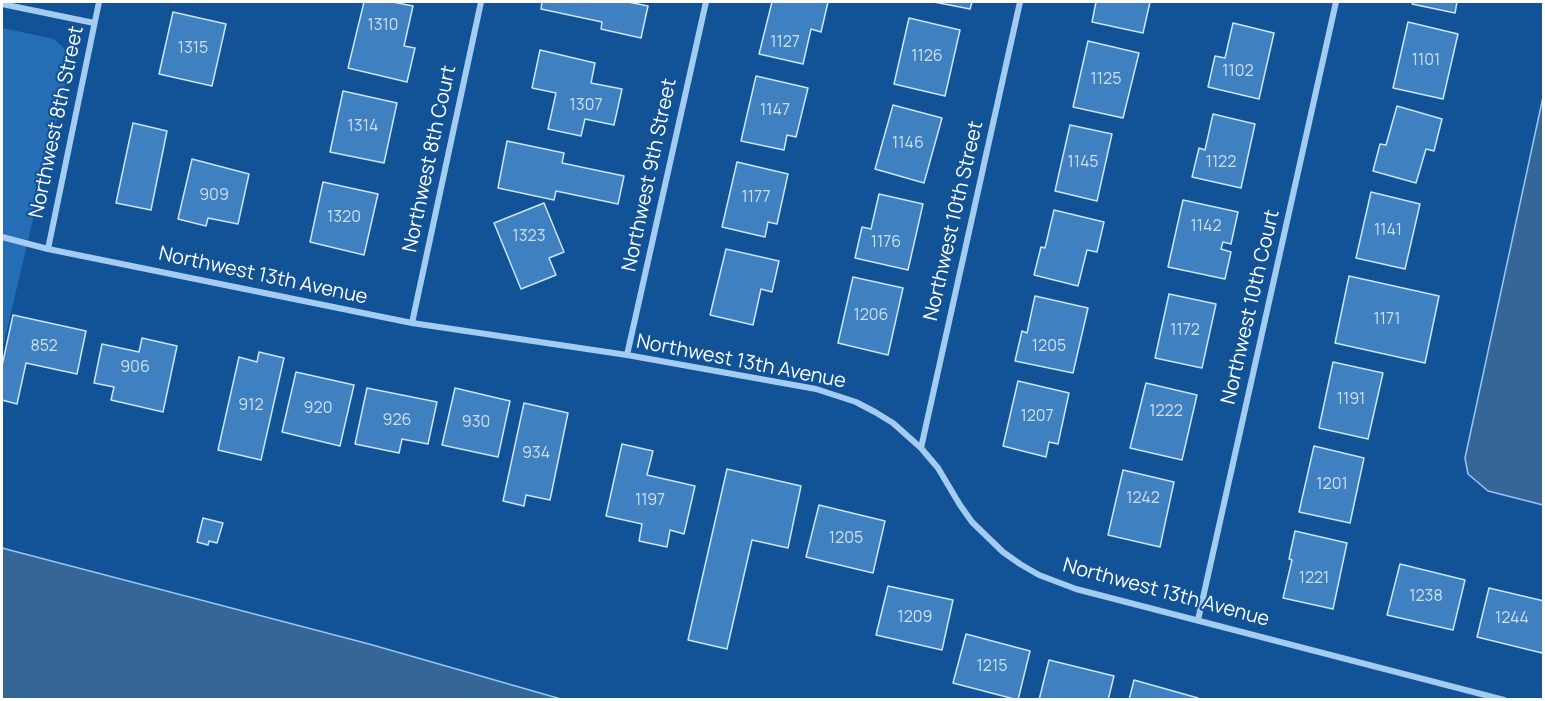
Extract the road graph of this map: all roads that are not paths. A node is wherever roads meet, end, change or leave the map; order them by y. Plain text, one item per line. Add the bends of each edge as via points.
1 (99, 2) edge
2 (481, 2) edge
3 (706, 2) edge
4 (1020, 2) edge
5 (1336, 2) edge
6 (2, 4) edge
7 (94, 23) junction
8 (2, 237) edge
9 (48, 249) junction
10 (411, 323) junction
11 (627, 355) junction
12 (921, 448) junction
13 (1198, 620) junction
14 (1504, 699) edge

1 - 7 street, Northwest 8th Street
2 - 10 street, Northwest 8th Court
3 - 11 street, Northwest 9th Street
4 - 12 street, Northwest 10th Street
5 - 13 street, Northwest 10th Court
6 - 7 street
7 - 9 street, Northwest 8th Street
8 - 9 street, Northwest 13th Avenue
9 - 10 street, Northwest 13th Avenue
10 - 11 street, Northwest 13th Avenue
11 - 12 street, Northwest 13th Avenue via 804,387 856,402 893,423
12 - 13 street, Northwest 13th Avenue via 972,522 1020,564 1076,589
13 - 14 street, Northwest 13th Avenue

